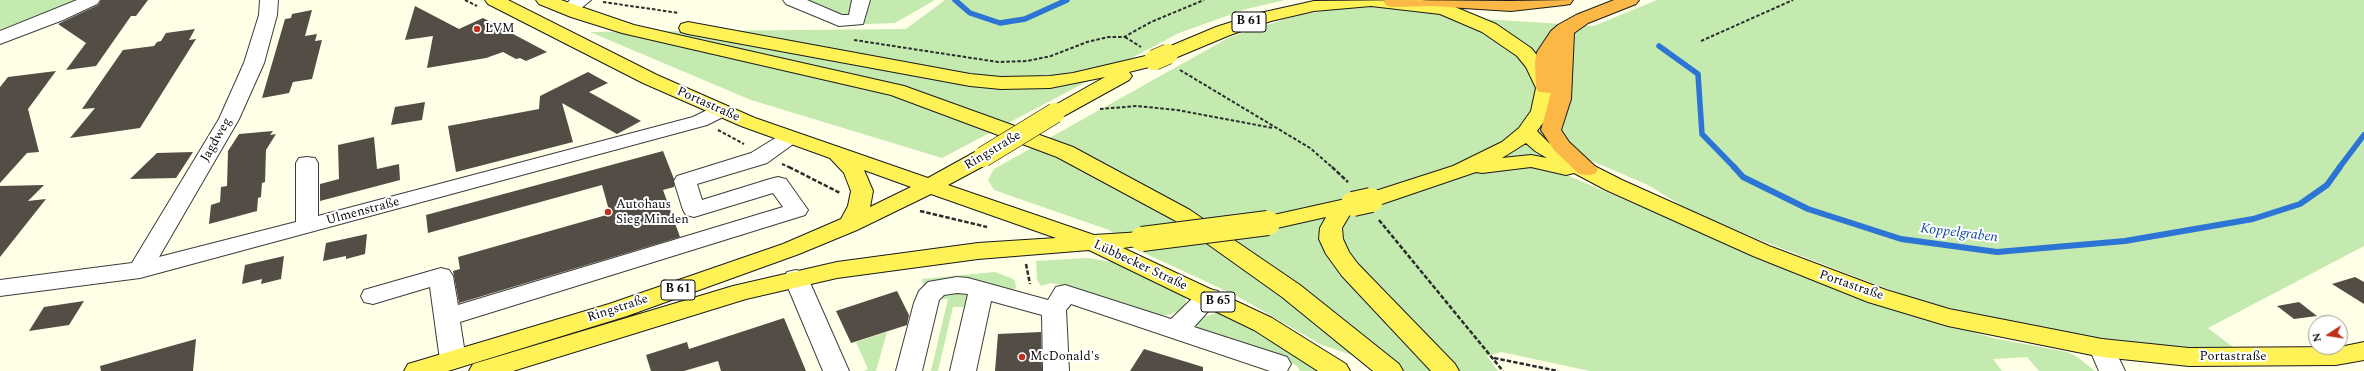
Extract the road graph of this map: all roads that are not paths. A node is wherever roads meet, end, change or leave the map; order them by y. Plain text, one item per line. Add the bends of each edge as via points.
1 (91, 0) edge
2 (269, 0) edge
3 (494, 0) edge
4 (546, 0) edge
5 (792, 0) edge
6 (861, 0) edge
7 (1564, 0) edge
8 (1577, 0) edge
9 (1630, 0) edge
10 (1393, 2) junction
11 (578, 3) edge
12 (1444, 9) junction
13 (1565, 29) junction
14 (0, 38) edge
15 (1160, 57) junction
16 (1546, 88) junction
17 (720, 111) junction
18 (1526, 132) junction
19 (789, 138) junction
20 (838, 156) junction
21 (307, 163) dead end
22 (1587, 169) junction
23 (1461, 171) junction
24 (1614, 184) junction
25 (931, 186) junction
26 (1359, 203) junction
27 (694, 210) junction
28 (849, 225) junction
29 (307, 227) junction
30 (704, 240) junction
31 (1093, 243) junction
32 (140, 270) junction
33 (796, 278) junction
34 (0, 288) edge
35 (981, 291) junction
36 (373, 296) dead end
37 (1208, 297) junction
38 (1054, 310) junction
39 (448, 317) junction
40 (1175, 330) junction
41 (2364, 351) edge
42 (453, 360) junction
43 (2107, 360) edge
44 (1278, 364) dead end
45 (417, 371) edge
46 (482, 371) edge
47 (836, 371) edge
48 (909, 371) edge
49 (963, 371) edge
50 (1056, 371) edge
51 (1337, 371) edge
52 (1390, 371) edge
53 (1446, 371) edge

1 - 14 street via 58,16
2 - 32 street, Jagdweg via 268,15 254,63 229,120
3 - 17 main road, Portastraße via 650,79
4 - 11 main road
4 - 52 main road via 577,13 629,29 897,90 1065,152 1182,215 1291,291
5 - 6 street via 839,21 858,20
7 - 10 highway via 1511,6 1432,1
8 - 12 highway, B 61 via 1558,8 1520,16
9 - 13 highway, B 61 via 1582,19
10 - 12 main road, Ringstraße / B 61
10 - 15 main road, Ringstraße / B 61 via 1345,2 1290,11 1244,24
11 - 15 main road via 954,77 1001,83 1073,79
12 - 16 main road, Ringstraße / B 61 via 1506,38 1524,52 1535,65
13 - 16 highway, B 61 via 1547,52
13 - 22 highway via 1561,100 1551,130 1561,146
15 - 25 main road, Ringstraße / B 61, bridge via 1055,113
16 - 18 main road, B 61 via 1541,112
17 - 19 main road, Portastraße
17 - 29 street, Ulmenstraße via 700,121
18 - 22 main road, Portastraße via 1542,147
18 - 23 main road, B 61 via 1509,146
19 - 20 main road, Portastraße
19 - 27 street via 759,158 685,182
20 - 25 main road, Portastraße
20 - 28 main road via 854,171 862,191 859,206
21 - 29 street
22 - 24 main road, Portastraße
23 - 24 main road, Portastraße via 1531,161 1558,166
23 - 26 main road, B 61
24 - 43 main road, Portastraße via 1761,251 1877,296
25 - 28 main road, Ringstraße / B 61
25 - 31 main road, Lübbecker Straße / B 65
26 - 31 main road, B 61, bridge via 1268,223
26 - 53 main road via 1331,228 1331,239 1338,254 1350,270
27 - 30 street
27 - 30 street via 778,184 797,210
28 - 42 main road, Ringstraße / B 61 via 687,287
29 - 32 street, Ulmenstraße
30 - 39 street
31 - 33 main road, Ringstraße / B 61 via 924,257
31 - 37 main road, Lübbecker Straße / B 65
32 - 34 street, Ulmenstraße
33 - 46 main road, Ringstraße / B 61 via 685,308
33 - 47 street
35 - 38 street
35 - 48 street via 957,286 937,288 931,293 926,303
35 - 49 street
36 - 39 street via 441,276
37 - 40 street
37 - 51 main road, Lübbecker Straße / B 65 via 1263,324
38 - 40 street via 1064,293
38 - 50 street
39 - 42 street
40 - 44 street
41 - 43 main road, Portastraße via 2336,356
42 - 45 main road, Ringstraße / B 61

